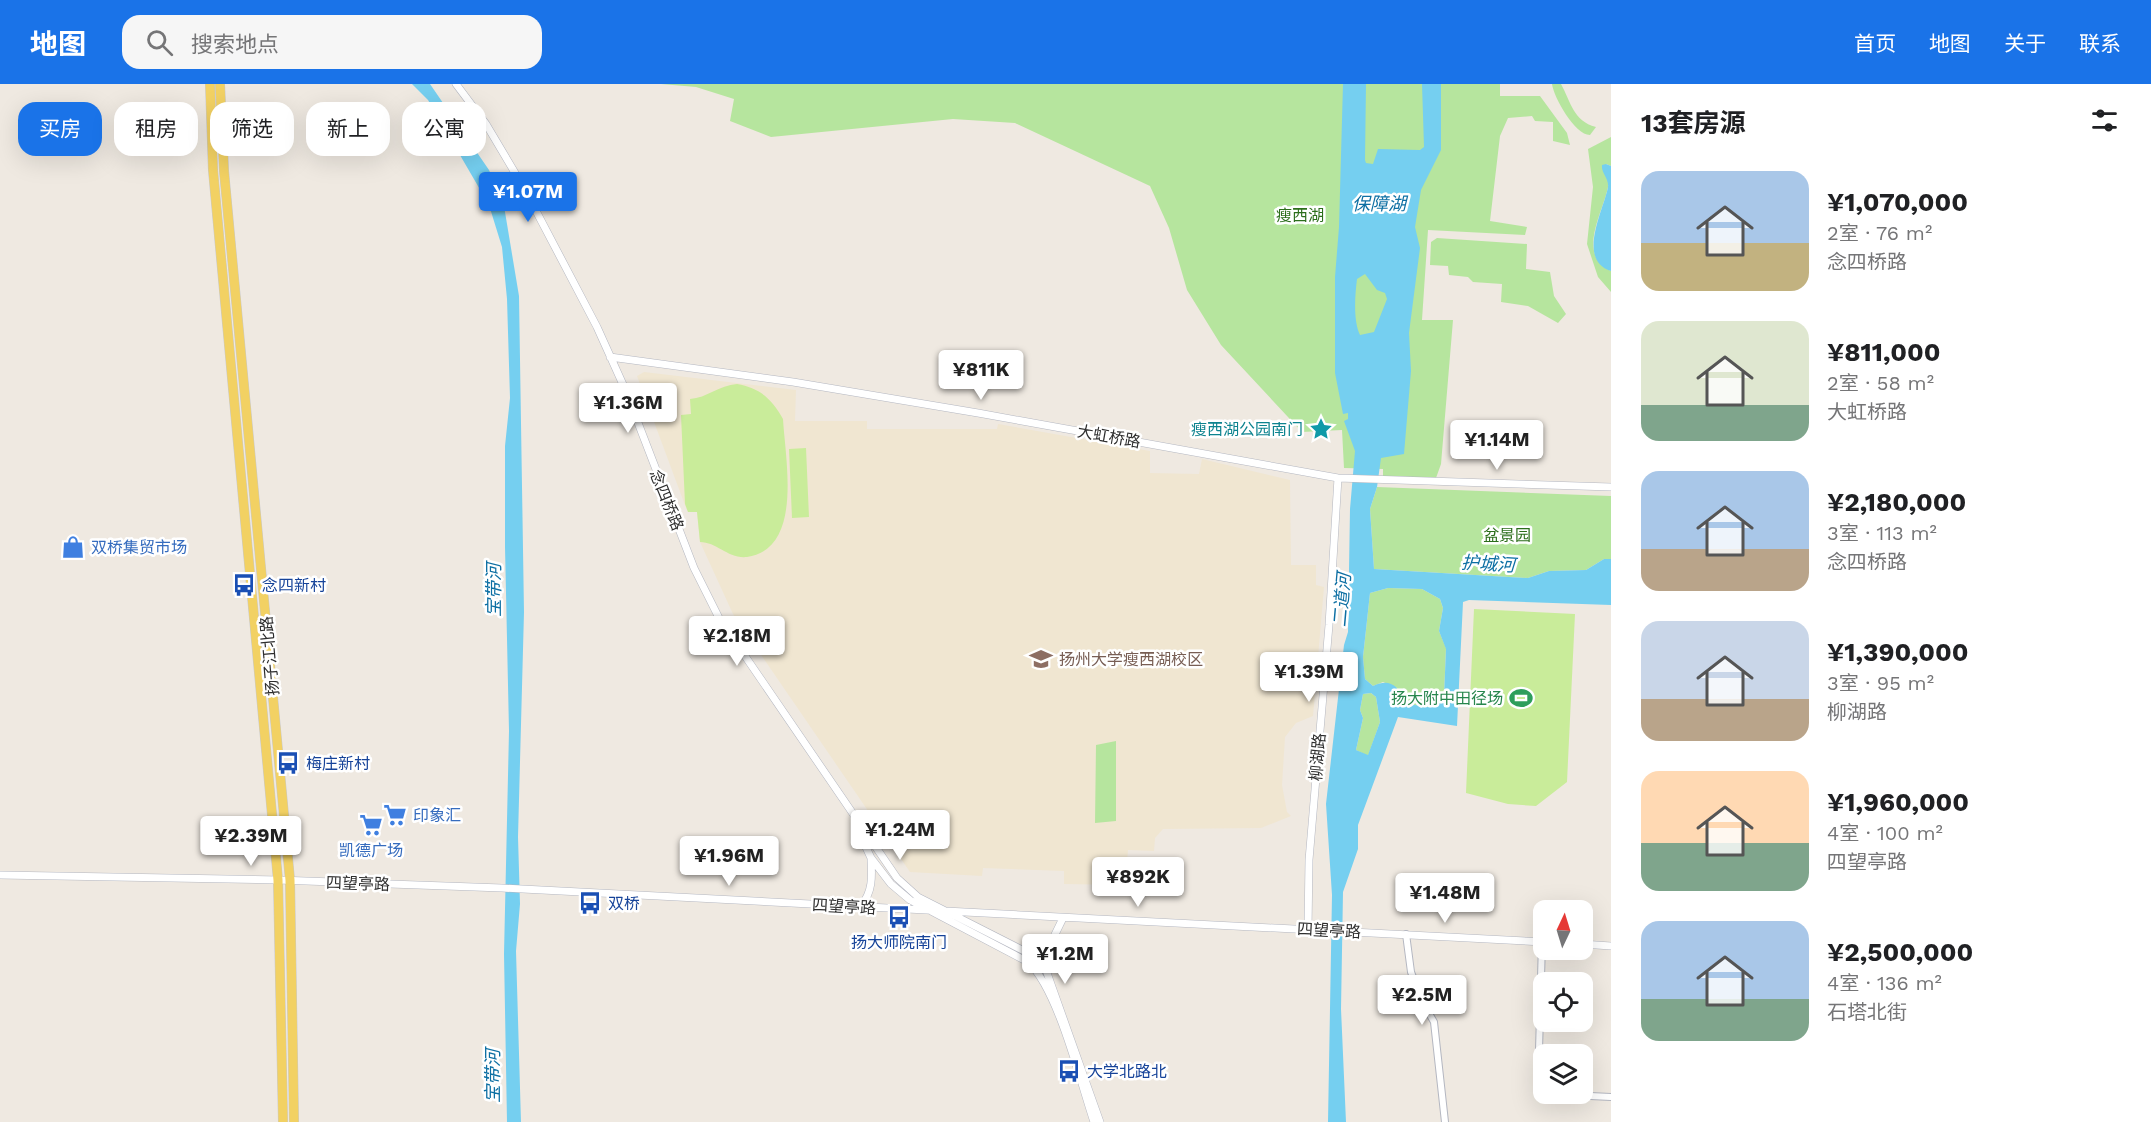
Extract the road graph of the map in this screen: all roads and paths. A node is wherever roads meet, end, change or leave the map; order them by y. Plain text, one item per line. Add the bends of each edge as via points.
1 (210, 84) edge
2 (220, 84) edge
3 (456, 84) edge
4 (610, 357) junction
5 (1338, 478) junction
6 (1611, 487) edge
7 (849, 810) junction
8 (871, 858) junction
9 (0, 875) edge
10 (278, 880) junction
11 (290, 880) junction
12 (861, 906) junction
13 (933, 911) junction
14 (952, 912) junction
15 (1063, 918) junction
16 (1308, 929) junction
17 (1406, 934) junction
18 (1533, 941) edge
19 (1593, 945) edge
20 (1611, 946) edge
21 (1542, 960) edge
22 (1046, 970) junction
23 (1539, 1044) edge
24 (1593, 1096) edge
25 (1611, 1097) edge
26 (283, 1122) edge
27 (294, 1122) edge
28 (1094, 1122) edge
29 (1100, 1122) edge
30 (1445, 1122) edge

1 - 10 main road, 扬子江北路 via 213,170
2 - 11 main road, 扬子江北路 via 224,171
3 - 4 street, 念四桥路 via 486,124 524,188
4 - 5 street, 大虹桥路 via 793,382
4 - 7 street, 念四桥路 via 685,546 719,618
5 - 6 street, 大虹桥路
5 - 16 street, 柳湖路 via 1311,837
7 - 8 street, 念四桥路
7 - 14 street, 念四桥路 via 897,878 918,897
8 - 12 street via 873,880
8 - 13 street, 念四桥路 via 891,884 910,900
9 - 10 street, 四望亭路
10 - 11 street, 四望亭路
10 - 26 main road, 扬子江北路
11 - 12 street, 四望亭路
11 - 27 main road, 扬子江北路
12 - 13 street, 四望亭路
13 - 14 street, 四望亭路
13 - 28 street, 念四桥路 via 1040,972
14 - 15 street, 四望亭路
14 - 22 street, 念四桥路 via 1034,956
15 - 16 street, 四望亭路
15 - 22 street via 1045,955
16 - 17 street, 四望亭路
17 - 18 street, 四望亭路
17 - 30 street via 1411,972 1434,1022
19 - 20 street
21 - 23 street
22 - 29 street
24 - 25 street

